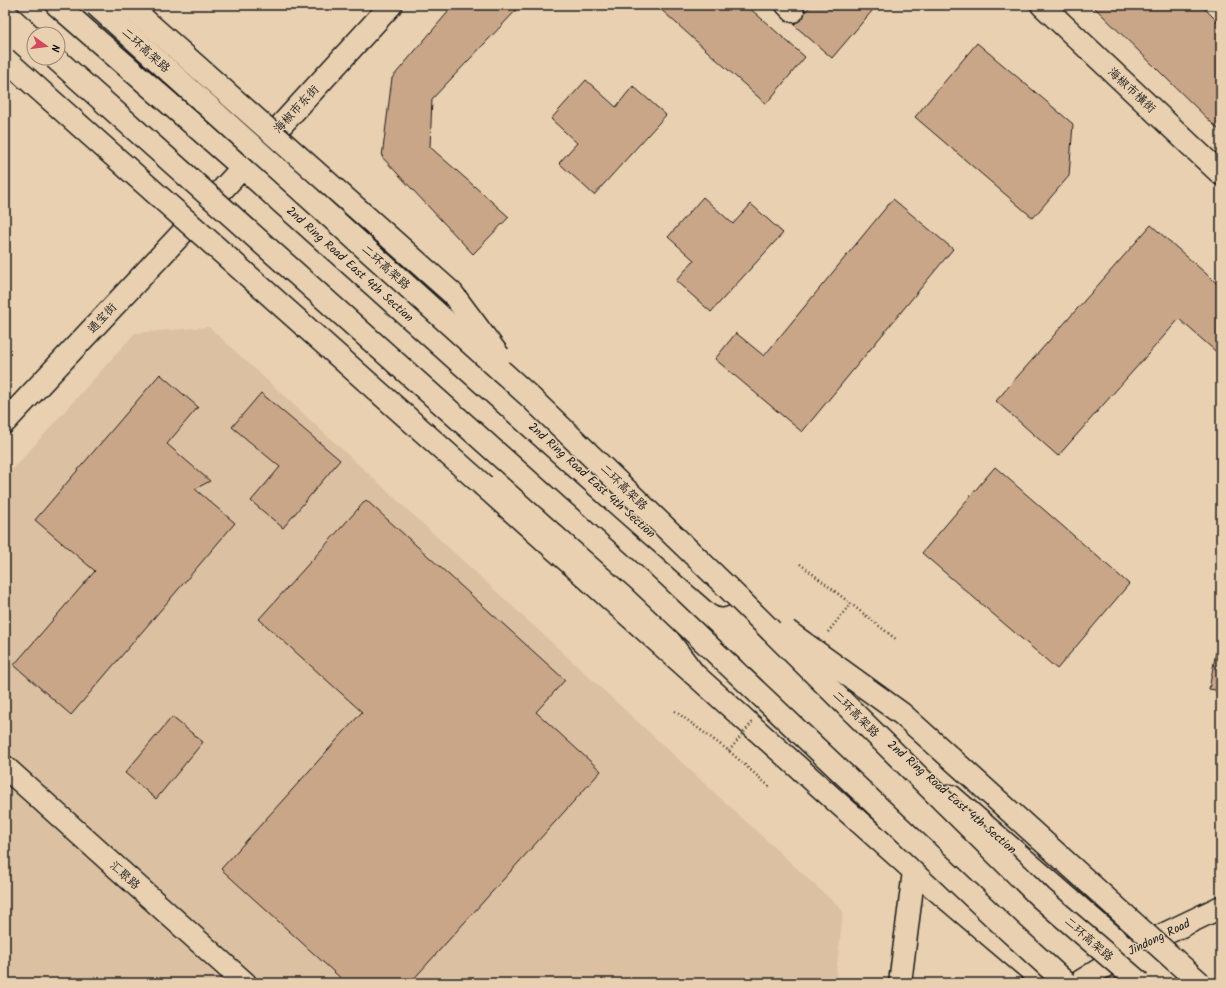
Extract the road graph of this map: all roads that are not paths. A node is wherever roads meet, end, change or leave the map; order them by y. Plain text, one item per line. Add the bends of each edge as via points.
1 (57, 5) edge
2 (96, 5) edge
3 (128, 5) edge
4 (391, 5) edge
5 (1042, 5) edge
6 (5, 13) edge
7 (26, 32) edge
8 (5, 40) edge
9 (5, 59) edge
10 (65, 66) edge
11 (242, 167) junction
12 (1221, 174) edge
13 (200, 214) junction
14 (530, 397) junction
15 (5, 422) edge
16 (728, 588) junction
17 (694, 674) junction
18 (5, 767) edge
19 (914, 871) junction
20 (1221, 907) edge
21 (1129, 951) junction
22 (245, 983) edge
23 (900, 983) edge
24 (1046, 983) edge
25 (1066, 983) edge
26 (1078, 983) edge
27 (1140, 983) edge
28 (1166, 983) edge
29 (1200, 983) edge

1 - 11 main road, 2nd Ring Road East 4th Section
2 - 14 main road, 二环高架路, bridge
3 - 14 main road, bridge via 452,293
4 - 11 main road, 海椒市东街
5 - 12 main road, 海椒市横街
6 - 7 main road
8 - 13 main road
9 - 17 main road, bridge
10 - 25 main road, bridge via 639,580
11 - 13 main road, 海椒市东街
11 - 21 main road, 2nd Ring Road East 4th Section via 622,508
13 - 15 main road, 通宝街
13 - 17 main road via 650,614
14 - 16 main road, 二环高架路, bridge
16 - 27 main road, 二环高架路, bridge via 1041,898
16 - 29 main road, bridge via 902,714
17 - 19 main road
18 - 22 main road, 汇聚路
19 - 23 main road
19 - 24 main road
20 - 21 main road, Jindong Road
21 - 26 main road, Jindong Road
21 - 28 main road, 2nd Ring Road East 4th Section

